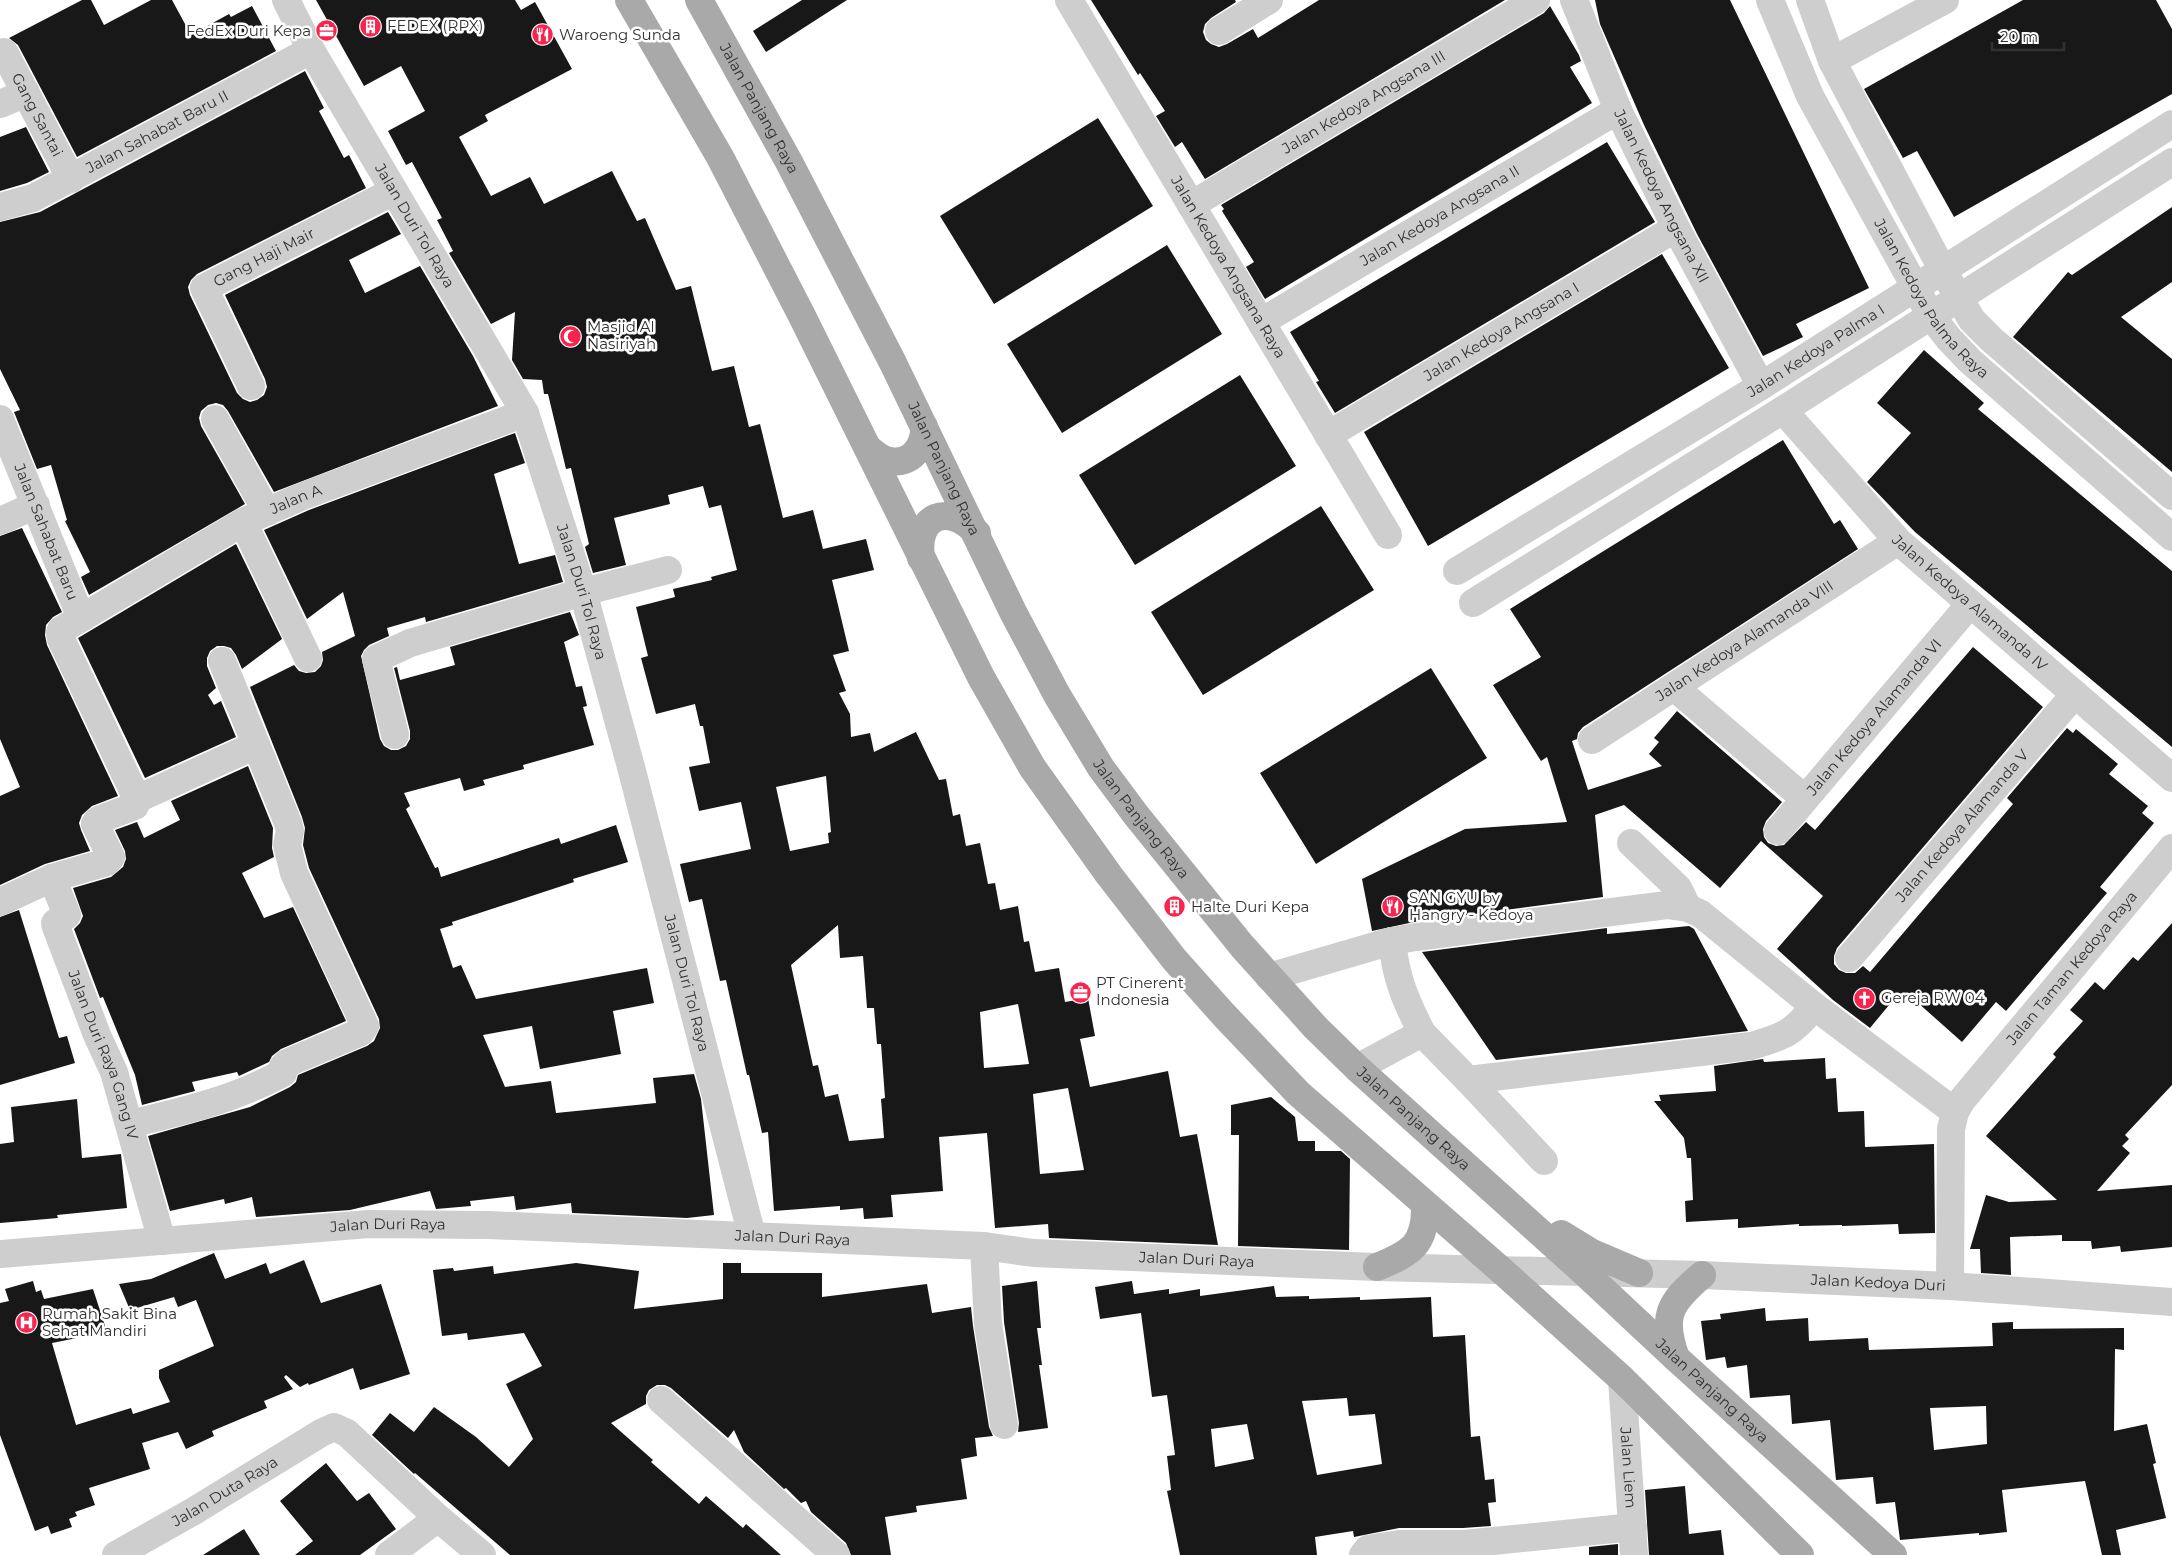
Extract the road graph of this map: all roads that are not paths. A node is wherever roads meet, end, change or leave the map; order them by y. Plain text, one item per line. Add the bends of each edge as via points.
1 (286, 0) edge
2 (629, 0) edge
3 (699, 0) edge
4 (1069, 0) edge
5 (1536, 0) edge
6 (1574, 0) edge
7 (1770, 0) edge
8 (1810, 0) edge
9 (1946, 0) edge
10 (1264, 1) edge
11 (1219, 31) dead end
12 (311, 50) junction
13 (4, 52) dead end
14 (1832, 61) junction
15 (26, 93) junction
16 (0, 104) edge
17 (1618, 110) junction
18 (2172, 124) edge
19 (2172, 162) edge
20 (71, 179) junction
21 (394, 191) junction
22 (1191, 205) junction
23 (0, 207) edge
24 (1676, 228) junction
25 (1942, 271) junction
26 (1915, 289) junction
27 (1958, 298) junction
28 (1931, 316) junction
29 (1261, 322) junction
30 (251, 386) dead end
31 (1761, 386) junction
32 (1783, 410) junction
33 (525, 413) junction
34 (0, 419) edge
35 (215, 419) dead end
36 (924, 427) junction
37 (1328, 435) junction
38 (869, 449) junction
39 (1613, 476) junction
40 (2172, 496) edge
41 (36, 505) junction
42 (1631, 505) junction
43 (255, 517) junction
44 (0, 520) edge
45 (977, 534) junction
46 (1388, 535) dead end
47 (2172, 537) edge
48 (1898, 541) junction
49 (921, 558) junction
50 (668, 570) dead end
51 (1457, 571) dead end
52 (583, 592) junction
53 (1473, 603) dead end
54 (1970, 604) junction
55 (81, 618) junction
56 (308, 658) dead end
57 (222, 661) dead end
58 (1674, 687) junction
59 (2075, 694) junction
60 (395, 735) dead end
61 (1592, 740) dead end
62 (256, 745) junction
63 (2172, 778) edge
64 (138, 799) junction
65 (1805, 799) junction
66 (1778, 831) dead end
67 (1631, 843) dead end
68 (2172, 848) edge
69 (52, 878) junction
70 (0, 902) edge
71 (1688, 908) junction
72 (1392, 941) junction
73 (1849, 958) dead end
74 (1269, 977) junction
75 (1814, 1006) junction
76 (1422, 1033) junction
77 (1357, 1068) junction
78 (1468, 1080) junction
79 (1955, 1112) junction
80 (130, 1124) junction
81 (1544, 1161) dead end
82 (1501, 1199) junction
83 (1425, 1204) junction
84 (752, 1236) junction
85 (162, 1241) junction
86 (984, 1246) junction
87 (0, 1254) edge
88 (1377, 1267) junction
89 (1501, 1270) junction
90 (1584, 1272) junction
91 (1639, 1273) junction
92 (1702, 1275) junction
93 (1950, 1286) junction
94 (2172, 1302) edge
95 (1676, 1358) junction
96 (1622, 1379) junction
97 (661, 1400) dead end
98 (1004, 1425) dead end
99 (438, 1518) junction
100 (1633, 1527) junction
101 (824, 1551) edge
102 (116, 1555) edge
103 (389, 1555) edge
104 (482, 1555) edge
105 (1364, 1555) edge
106 (1634, 1555) edge
107 (1800, 1555) edge
108 (1893, 1555) edge

1 - 12 street, Jalan Duri Tol Raya
2 - 38 main road via 720,157
3 - 36 main road, Jalan Panjang Raya via 793,171
4 - 22 street, Jalan Kedoya Angsana Raya
5 - 22 street, Jalan Kedoya Angsana III
6 - 17 street, Jalan Kedoya Angsana XII
7 - 26 street, Jalan Kedoya Palma Raya via 1810,96
8 - 14 street, Jalan Kedoya Palma Raya
9 - 14 street
10 - 11 street
12 - 20 street, Jalan Sahabat Baru II
12 - 21 street, Jalan Duri Tol Raya
13 - 15 street, Gang Santai
14 - 25 street, Jalan Kedoya Palma Raya
15 - 16 street
15 - 20 street, Gang Santai
17 - 24 street, Jalan Kedoya Angsana XII
17 - 29 street, Jalan Kedoya Angsana II
18 - 25 street, Jalan Kedoya Palma I
19 - 27 street, Jalan Kedoya Palma I
20 - 23 street, Jalan Sahabat Baru II via 33,198
21 - 30 street, Gang Haji Mair via 204,288
21 - 33 street, Jalan Duri Tol Raya
22 - 29 street, Jalan Kedoya Angsana Raya
24 - 31 street, Jalan Kedoya Angsana XII
24 - 37 street, Jalan Kedoya Angsana I
25 - 26 street, Jalan Kedoya Palma I
25 - 27 street, Jalan Kedoya Palma Raya
26 - 28 street, Jalan Kedoya Palma Raya
26 - 31 street, Jalan Kedoya Palma I
27 - 28 street, Jalan Kedoya Palma I
27 - 40 street, Jalan Kedoya Palma Raya via 1972,320 1991,340
28 - 32 street, Jalan Kedoya Palma I
28 - 47 street, Jalan Kedoya Palma Raya via 1970,360
29 - 37 street, Jalan Kedoya Angsana Raya
31 - 39 street, Jalan Kedoya Palma I
32 - 42 street, Jalan Kedoya Palma I
32 - 48 street, Jalan Kedoya Alamanda IV
33 - 43 street, Jalan A
33 - 52 street, Jalan Duri Tol Raya
34 - 41 street, Jalan Sahabat Baru
35 - 43 street
36 - 38 main road via 925,435 919,450 903,461 882,459
36 - 45 main road, Jalan Panjang Raya
37 - 46 street, Jalan Kedoya Angsana Raya
38 - 49 main road
39 - 42 street
39 - 51 street, Jalan Kedoya Palma I
41 - 44 street
41 - 55 street, Jalan Sahabat Baru
42 - 53 street, Jalan Kedoya Palma I
43 - 55 street, Jalan A
43 - 56 street
45 - 49 main road via 960,519 950,516 938,518 923,531
45 - 74 main road, Jalan Panjang Raya via 1018,620 1101,768 1158,844
48 - 54 street, Jalan Kedoya Alamanda IV
48 - 58 street, Jalan Kedoya Alamanda VIII
49 - 83 main road via 981,677 1032,767 1148,926 1222,1014 1298,1093
50 - 52 street
52 - 60 street via 410,643 376,658
52 - 84 street, Jalan Duri Tol Raya
54 - 59 street, Jalan Kedoya Alamanda IV
54 - 65 street, Jalan Kedoya Alamanda VI
55 - 64 street, Jalan A via 61,630 60,636
57 - 62 street
58 - 61 street, Jalan Kedoya Alamanda VIII
58 - 65 street
59 - 63 street, Jalan Kedoya Alamanda IV
59 - 73 street, Jalan Kedoya Alamanda V
62 - 64 street
62 - 80 street via 288,822 287,845 294,874 365,1026 361,1032 287,1063 279,1075 242,1094
64 - 69 street via 135,806 95,824 110,860
65 - 66 street, Jalan Kedoya Alamanda VI
67 - 71 street via 1678,888
68 - 79 street, Jalan Taman Kedoya Raya
69 - 70 street
69 - 80 street, Jalan Duri Raya Gang IV via 67,915 55,923 56,927 114,1072
71 - 72 street via 1667,905
71 - 75 street via 1700,914
72 - 74 street
72 - 76 street via 1395,971
74 - 77 main road, Jalan Panjang Raya
75 - 78 street via 1800,1024 1779,1038 1751,1046
75 - 79 street
76 - 77 street
76 - 78 street
77 - 82 main road, Jalan Panjang Raya
78 - 81 street
79 - 93 street via 1952,1129
80 - 85 street, Jalan Duri Raya Gang IV
82 - 90 main road, Jalan Panjang Raya
82 - 91 main road via 1592,1253
83 - 88 main road via 1426,1219 1418,1244 1408,1253
83 - 89 main road
84 - 85 street, Jalan Duri Raya via 488,1225 369,1224
84 - 86 street, Jalan Duri Raya
85 - 87 street, Jalan Duri Raya
86 - 88 street, Jalan Duri Raya via 1033,1253
86 - 98 street via 988,1324
88 - 89 street, Jalan Duri Raya
89 - 90 street, Jalan Duri Raya
89 - 96 main road
90 - 91 street, Jalan Kedoya Duri
90 - 95 main road, Jalan Panjang Raya
91 - 92 street, Jalan Kedoya Duri
92 - 93 street, Jalan Kedoya Duri
92 - 95 main road via 1684,1290 1670,1311 1669,1338
93 - 94 street, Jalan Kedoya Duri
95 - 108 main road, Jalan Panjang Raya
96 - 100 street, Jalan Liem
96 - 107 main road
97 - 101 street
99 - 102 street, Jalan Duta Raya via 347,1433 334,1427
99 - 103 street
99 - 104 street
100 - 105 street via 1464,1544 1399,1544 1368,1549
100 - 106 street, Jalan Liem

